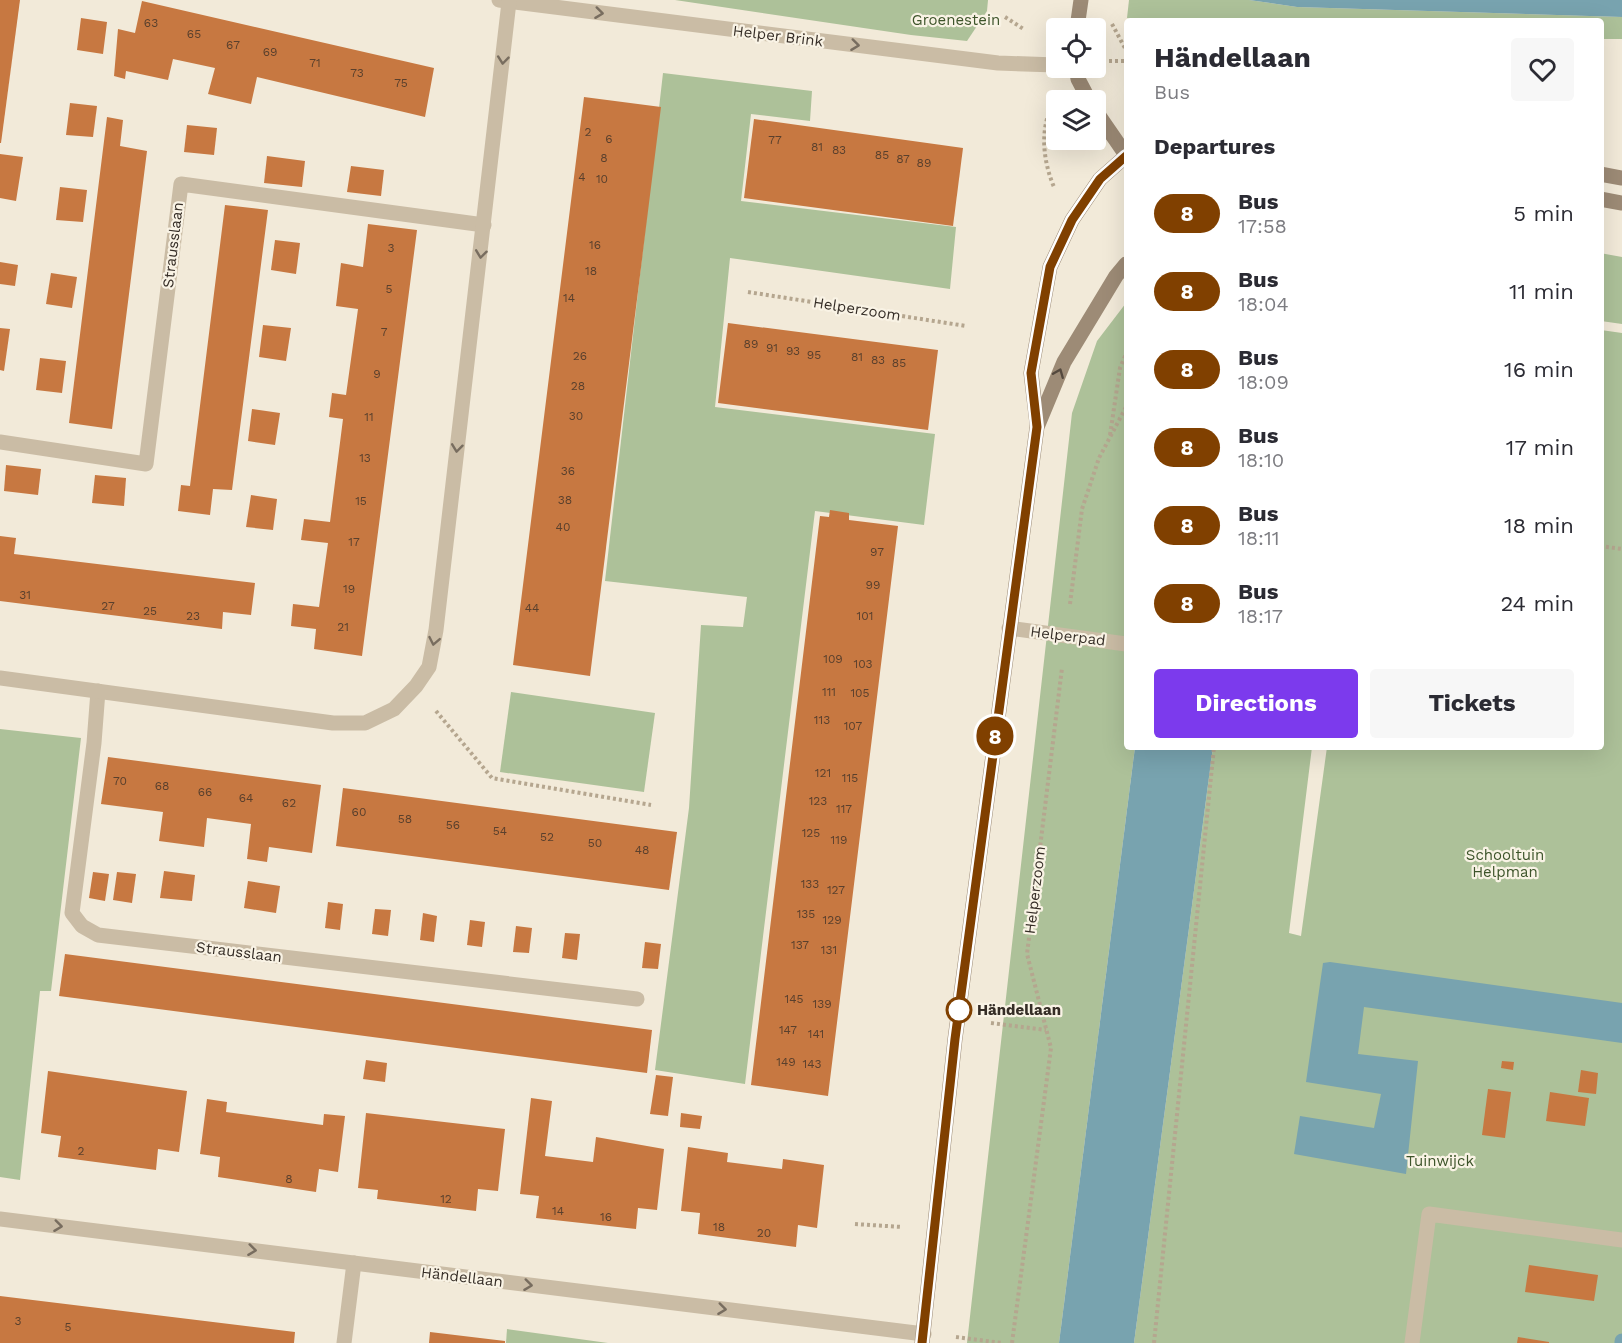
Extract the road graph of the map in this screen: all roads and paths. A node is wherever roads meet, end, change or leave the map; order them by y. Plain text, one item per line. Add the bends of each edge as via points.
1 (1081, 0) edge
2 (504, 1) edge
3 (1078, 18) edge
4 (1046, 65) edge
5 (1106, 126) edge
6 (1124, 153) edge
7 (1124, 158) edge
8 (1604, 175) edge
9 (1622, 178) edge
10 (1604, 200) edge
11 (1622, 203) edge
12 (484, 225) junction
13 (1124, 266) edge
14 (748, 292) dead end
15 (966, 326) dead end
16 (1124, 359) edge
17 (1124, 411) edge
18 (1037, 427) junction
19 (1109, 439) junction
20 (0, 442) edge
21 (1604, 547) edge
22 (1622, 549) edge
23 (1009, 628) junction
24 (1066, 636) junction
25 (1124, 644) edge
26 (0, 678) edge
27 (416, 687) junction
28 (98, 691) junction
29 (1214, 750) edge
30 (651, 805) dead end
31 (637, 999) dead end
32 (991, 1023) dead end
33 (1046, 1030) junction
34 (0, 1219) edge
35 (855, 1224) dead end
36 (911, 1228) dead end
37 (1622, 1240) edge
38 (354, 1263) junction
39 (923, 1339) edge
40 (344, 1343) edge
41 (1002, 1343) edge
42 (1012, 1343) edge
43 (1154, 1343) edge
44 (1412, 1343) edge

1 - 3 street
2 -> 4 street, Helper Brink via 998,63
2 -> 12 street
5 - 6 street
7 - 18 street via 1100,179 1072,220 1050,267 1031,373
8 - 9 street
10 - 11 street
12 - 20 street, Strausslaan via 181,184 146,464
12 -> 27 street via 436,630 429,667
18 -> 13 street via 1064,362
14 - 15 path, Helperzoom
16 - 19 path, Helperzoom
17 - 19 path, Helperzoom
18 - 23 street
19 - 24 path, Helperzoom via 1082,509
21 - 22 path
23 - 24 street, Helperpad
23 - 39 street via 955,1039
24 - 25 street, Helperpad
24 - 33 path, Helperzoom via 1027,954
26 - 28 street
27 - 28 street via 394,709 365,723 333,723
27 - 30 path via 492,778
28 - 31 street, Strausslaan via 72,913 82,926 98,935
29 - 43 path
32 - 33 path
33 - 42 path, Helperzoom via 1051,1048
34 -> 38 street, Händellaan
35 - 36 path
37 - 44 street via 1429,1214
38 -> 39 street, Händellaan
38 - 40 street
39 - 41 path

